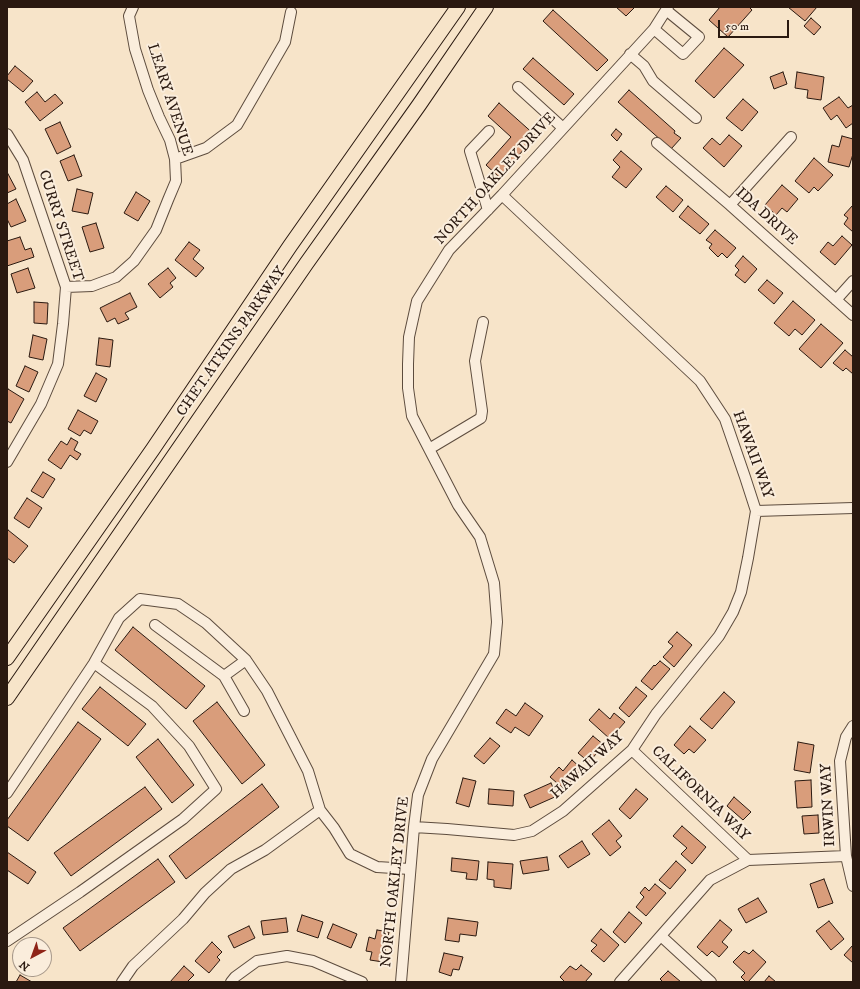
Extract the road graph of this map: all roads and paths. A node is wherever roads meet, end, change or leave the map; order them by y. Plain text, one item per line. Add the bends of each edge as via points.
1 (133, 7) edge
2 (453, 7) edge
3 (458, 7) edge
4 (486, 7) edge
5 (497, 7) edge
6 (667, 8) edge
7 (291, 12) dead end
8 (654, 29) junction
9 (630, 54) junction
10 (417, 65) junction
11 (518, 87) dead end
12 (419, 106) junction
13 (696, 118) dead end
14 (563, 128) junction
15 (489, 131) dead end
16 (7, 134) edge
17 (791, 137) dead end
18 (657, 143) dead end
19 (175, 159) junction
20 (502, 195) junction
21 (730, 205) junction
22 (488, 210) junction
23 (853, 281) edge
24 (66, 287) junction
25 (836, 300) junction
26 (853, 316) edge
27 (483, 322) dead end
28 (429, 449) junction
29 (7, 462) edge
30 (853, 508) edge
31 (756, 511) junction
32 (155, 625) dead end
33 (7, 658) edge
34 (246, 660) junction
35 (94, 663) junction
36 (224, 676) junction
37 (7, 698) edge
38 (244, 711) dead end
39 (853, 726) edge
40 (632, 750) junction
41 (7, 793) edge
42 (320, 810) junction
43 (414, 827) junction
44 (846, 856) junction
45 (748, 860) junction
46 (410, 870) junction
47 (853, 886) edge
48 (661, 936) junction
49 (7, 941) edge
50 (122, 982) edge
51 (231, 982) edge
52 (362, 982) edge
53 (401, 982) edge
54 (620, 982) edge
55 (711, 982) edge

1 - 19 street, LEARY AVENUE via 129,16 135,49
2 - 10 highway
3 - 10 highway, CHET ATKINS PARKWAY
4 - 12 highway, CHET ATKINS PARKWAY
5 - 12 highway
6 - 8 street, NORTH OAKLEY DRIVE
6 - 8 street via 699,37 683,54
7 - 19 street via 284,42 237,125 206,148
8 - 9 street, NORTH OAKLEY DRIVE
9 - 13 street via 644,66 653,81
9 - 14 street, NORTH OAKLEY DRIVE
10 - 33 highway, CHET ATKINS PARKWAY
11 - 14 street
12 - 37 highway, CHET ATKINS PARKWAY via 306,264
14 - 20 street, NORTH OAKLEY DRIVE
15 - 22 street via 470,151
16 - 24 street, CURRY STREET via 23,160
17 - 21 street
18 - 21 street, IDA DRIVE
19 - 24 street, LEARY AVENUE via 176,181 156,230 134,260 116,277 92,286
20 - 22 street, NORTH OAKLEY DRIVE
20 - 31 street, HAWAII WAY via 700,381 725,419
21 - 25 street, IDA DRIVE
22 - 28 street, NORTH OAKLEY DRIVE via 449,250 417,301 409,337 408,388 412,416
23 - 25 street
24 - 29 street, CURRY STREET via 58,364 41,404
25 - 26 street, IDA DRIVE
27 - 28 street via 475,361 481,418
28 - 43 street, NORTH OAKLEY DRIVE via 458,505 480,537 494,583 497,622 494,654 432,759 418,795
30 - 31 street
31 - 40 street, HAWAII WAY via 741,592 733,612 719,636 656,714
32 - 36 street
34 - 35 street via 206,623 178,604 140,598 119,618
34 - 36 street
34 - 42 street via 267,691 308,771
35 - 41 street
35 - 49 street via 152,706 189,746 216,789 183,819
36 - 38 street
39 - 44 street, IRWIN WAY via 846,737 840,761
40 - 43 street, HAWAII WAY via 563,810 532,831 514,835
40 - 45 street, CALIFORNIA WAY
42 - 46 street via 350,854 377,867
42 - 50 street via 265,850 231,869 133,966
43 - 46 street, NORTH OAKLEY DRIVE
44 - 45 street
44 - 47 street, IRWIN WAY
45 - 48 street via 710,880
46 - 53 street, NORTH OAKLEY DRIVE
48 - 54 street
48 - 55 street
51 - 52 street via 257,961 287,956 314,961

